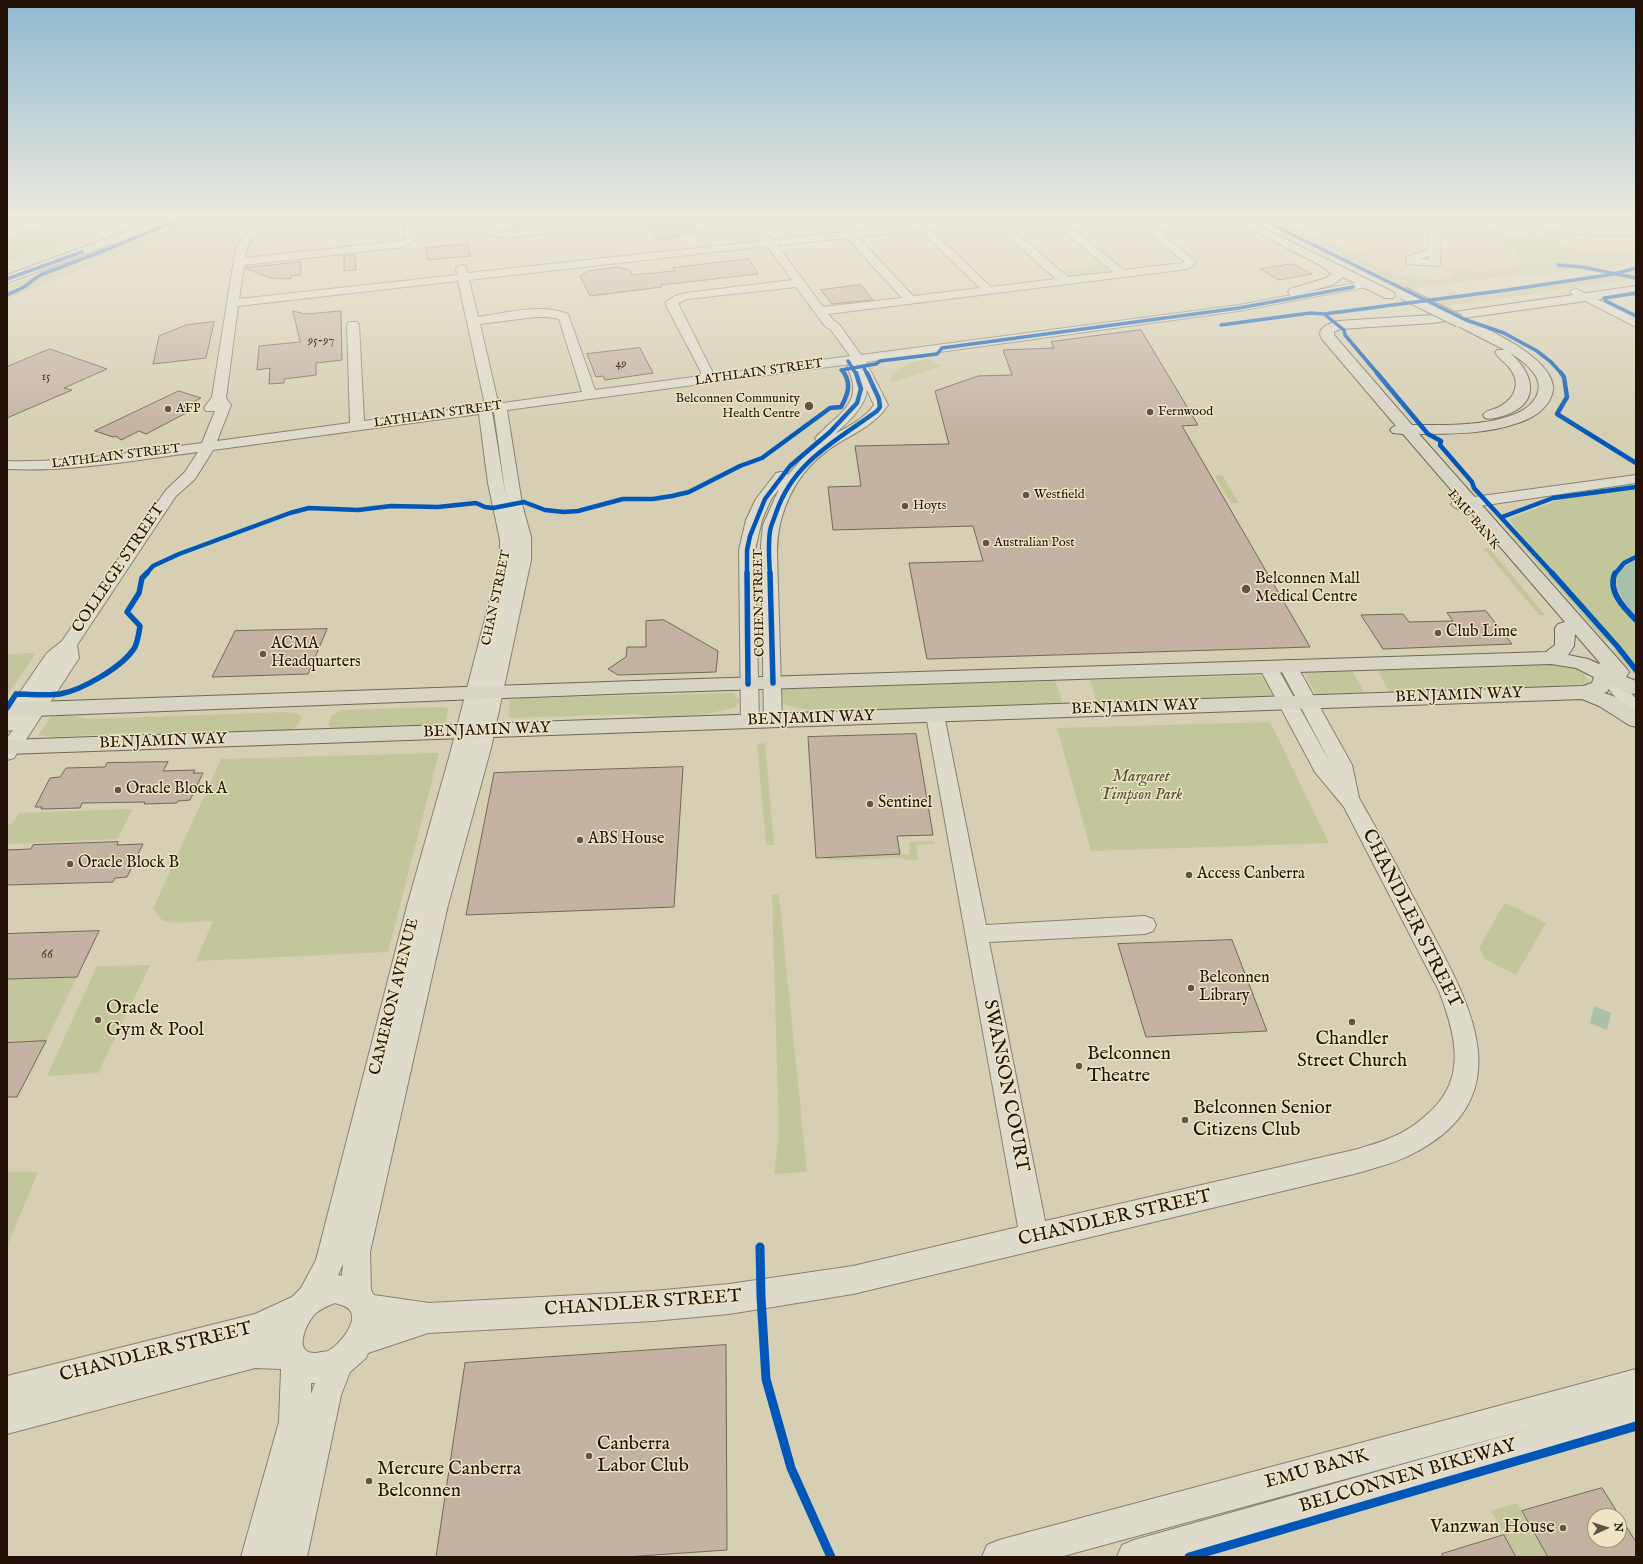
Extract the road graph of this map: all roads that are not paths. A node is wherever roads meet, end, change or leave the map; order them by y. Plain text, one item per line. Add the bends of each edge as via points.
1 (235, 290) edge
2 (304, 290) edge
3 (466, 290) edge
4 (738, 290) edge
5 (804, 290) edge
6 (901, 290) edge
7 (997, 290) edge
8 (1301, 290) edge
9 (1306, 290) edge
10 (1322, 290) edge
11 (1382, 290) edge
12 (1395, 290) edge
13 (1606, 290) edge
14 (1636, 290) edge
15 (989, 291) joint
16 (1294, 292) junction
17 (1581, 295) junction
18 (234, 298) junction
19 (910, 300) junction
20 (821, 311) junction
21 (472, 321) junction
22 (1636, 323) edge
23 (353, 325) dead end
24 (851, 357) junction
25 (707, 376) junction
26 (589, 391) junction
27 (493, 413) junction
28 (356, 422) junction
29 (1399, 427) junction
30 (1479, 427) junction
31 (203, 443) junction
32 (1425, 451) junction
33 (7, 465) edge
34 (1636, 479) edge
35 (1467, 507) junction
36 (1564, 628) junction
37 (1551, 658) junction
38 (1288, 666) junction
39 (1268, 667) junction
40 (1608, 668) junction
41 (773, 683) junction
42 (748, 684) junction
43 (1635, 689) edge
44 (1584, 692) junction
45 (483, 694) junction
46 (1287, 702) junction
47 (1308, 702) junction
48 (1636, 711) edge
49 (17, 713) edge
50 (935, 715) junction
51 (1636, 720) edge
52 (750, 721) junction
53 (773, 721) junction
54 (475, 731) junction
55 (8, 749) edge
56 (1352, 802) junction
57 (1145, 925) dead end
58 (976, 934) junction
59 (1034, 1238) junction
60 (361, 1301) junction
61 (307, 1303) junction
62 (429, 1318) junction
63 (349, 1351) junction
64 (293, 1358) junction
65 (1636, 1384) edge
66 (7, 1391) edge
67 (1567, 1402) junction
68 (1636, 1414) edge
69 (7, 1418) edge
70 (1585, 1429) junction
71 (258, 1557) edge
72 (290, 1557) edge
73 (999, 1557) edge
74 (1134, 1557) edge

1 - 18 street
2 - 18 street
3 - 21 street, CHAN STREET
4 - 25 street via 686,296 672,302
5 - 20 street, COHEN STREET
6 - 19 street
7 - 15 street
8 - 16 main road
9 - 16 street, LATHLAIN STREET
10 - 24 street, LATHLAIN STREET via 1240,308
11 - 29 main road via 1494,348 1512,361 1523,377 1524,392 1520,398 1513,405 1493,415
12 - 30 main road, bridge via 1519,352 1536,367 1545,382 1545,396 1536,408 1515,419
13 - 17 main road
14 - 17 main road
15 - 19 street
16 - 24 street, LATHLAIN STREET
17 - 22 street
17 - 29 main road, EMU BANK via 1433,319 1338,325 1328,329 1327,336
17 - 29 main road, EMU BANK via 1422,314 1332,320 1314,328
18 - 31 street, COLLEGE STREET via 219,398 212,406
19 - 20 street
20 - 24 street, COHEN STREET via 829,323 826,327
21 - 26 street via 542,312 561,315 564,317
21 - 27 street, CHAN STREET
23 - 28 street
24 - 25 street, LATHLAIN STREET
24 - 41 street, COHEN STREET via 870,380 881,405 877,411 831,442 802,467 780,500 771,525 769,552
24 - 42 street, COHEN STREET via 860,384 858,401 834,429 782,474 764,499 751,530 747,550
25 - 26 street, LATHLAIN STREET
26 - 27 street, LATHLAIN STREET
26 - 27 street, LATHLAIN STREET via 545,401 514,412
27 - 28 street, LATHLAIN STREET
27 - 28 street, LATHLAIN STREET via 468,417 439,415
27 - 45 street, CHAN STREET via 500,506 506,525 509,554
28 - 31 street, LATHLAIN STREET
29 - 30 main road
29 - 32 main road, EMU BANK
29 - 35 main road, EMU BANK
30 - 32 main road via 1437,435 1426,442
31 - 33 street, LATHLAIN STREET via 98,461 32,466
31 - 49 street, COLLEGE STREET via 204,455 182,485 171,493 68,645 70,658
32 - 35 main road, EMU BANK
34 - 35 street via 1546,492 1492,508
35 - 36 main road, EMU BANK
35 - 40 main road, EMU BANK
36 - 37 main road via 1566,643 1563,649
36 - 40 main road, EMU BANK
37 - 38 main road
37 - 40 main road
38 - 39 main road
38 - 47 street, CHANDLER STREET
39 - 41 main road
39 - 46 street, CHANDLER STREET
40 - 43 main road
40 - 44 main road, BENJAMIN WAY via 1600,687
40 - 48 street, EMU BANK
41 - 42 main road
41 - 53 street, COHEN STREET
42 - 45 main road
42 - 52 street, COHEN STREET
44 - 47 main road, BENJAMIN WAY
44 - 51 main road via 1606,701
45 - 49 main road
45 - 54 street, CAMERON AVENUE
46 - 47 main road, BENJAMIN WAY
46 - 50 main road, BENJAMIN WAY
46 - 56 street, CHANDLER STREET via 1322,767
47 - 56 street, CHANDLER STREET via 1342,765
49 - 55 street, COLLEGE STREET
50 - 53 main road, BENJAMIN WAY
50 - 58 street, SWANSON COURT
52 - 53 main road, BENJAMIN WAY
52 - 54 main road, BENJAMIN WAY
54 - 55 main road, BENJAMIN WAY
54 - 60 street, CAMERON AVENUE via 356,1252
54 - 61 street, CAMERON AVENUE via 418,906 330,1263
56 - 59 street, CHANDLER STREET via 1457,1005 1465,1036 1466,1066 1462,1088 1450,1108 1415,1140 1393,1150 1342,1165
57 - 58 street
58 - 59 street, SWANSON COURT
59 - 62 street, CHANDLER STREET via 853,1280 729,1299 660,1306
60 - 61 street via 346,1290 335,1289 323,1292
60 - 62 street, CHANDLER STREET
60 - 63 street via 367,1319 365,1330
61 - 64 street via 293,1319 289,1331 288,1343
61 - 66 street, CHANDLER STREET via 258,1328
62 - 63 street, CHANDLER STREET
63 - 64 street via 327,1366 315,1368 305,1366
63 - 72 street via 326,1394
64 - 69 street, CHANDLER STREET via 255,1353
64 - 71 street via 295,1422
65 - 67 street, EMU BANK
67 - 70 street
67 - 73 street, EMU BANK
68 - 70 street, EMU BANK
70 - 74 street, EMU BANK

